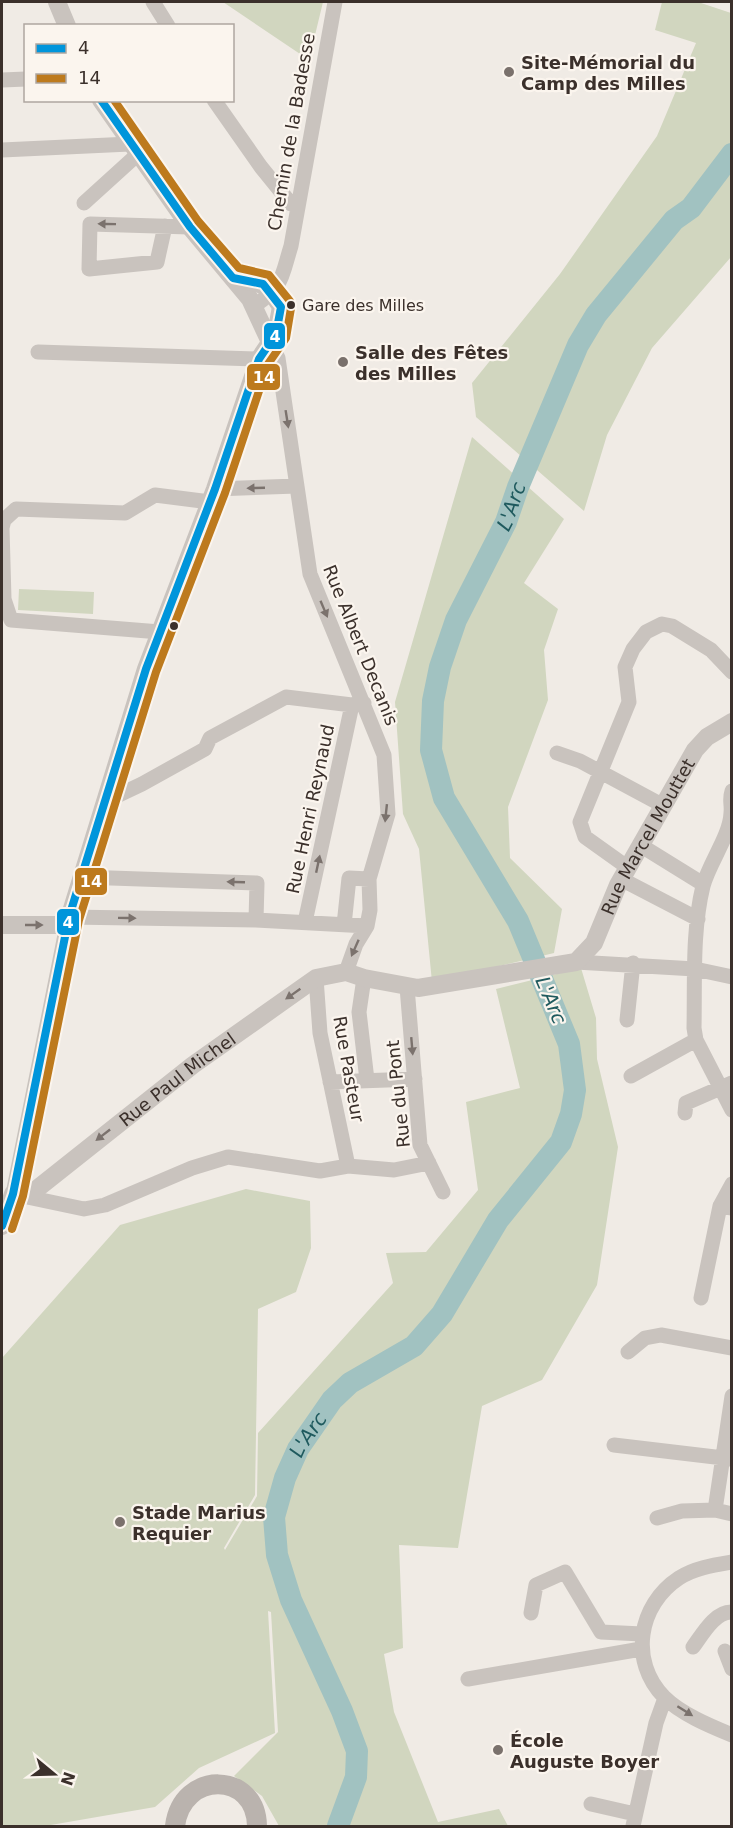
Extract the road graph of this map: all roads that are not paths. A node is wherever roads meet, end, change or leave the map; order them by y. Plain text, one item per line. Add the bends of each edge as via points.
1 (57, 2) edge
2 (153, 2) edge
3 (335, 2) edge
4 (66, 24) edge
5 (167, 24) edge
6 (2, 80) edge
7 (24, 80) edge
8 (102, 102) edge
9 (215, 102) edge
10 (134, 149) junction
11 (2, 150) edge
12 (84, 203) dead end
13 (296, 206) junction
14 (165, 226) junction
15 (190, 226) junction
16 (233, 278) junction
17 (268, 288) junction
18 (254, 306) junction
19 (270, 342) junction
20 (38, 352) dead end
21 (259, 359) junction
22 (297, 486) junction
23 (213, 496) junction
24 (2, 528) edge
25 (160, 632) junction
26 (732, 672) edge
27 (358, 704) junction
28 (732, 722) edge
29 (557, 753) dead end
30 (599, 773) junction
31 (732, 791) edge
32 (104, 802) junction
33 (662, 806) junction
34 (640, 845) junction
35 (725, 854) edge
36 (624, 873) junction
37 (82, 877) junction
38 (369, 879) junction
39 (703, 884) junction
40 (698, 919) junction
41 (256, 920) junction
42 (68, 921) junction
43 (305, 922) junction
44 (2, 925) edge
45 (344, 925) junction
46 (367, 926) junction
47 (570, 963) junction
48 (633, 963) junction
49 (695, 969) junction
50 (346, 972) junction
51 (732, 976) edge
52 (316, 978) junction
53 (364, 978) junction
54 (407, 987) junction
55 (627, 1020) dead end
56 (696, 1040) junction
57 (631, 1076) dead end
58 (415, 1078) junction
59 (367, 1080) junction
60 (330, 1082) junction
61 (725, 1086) edge
62 (732, 1110) edge
63 (685, 1113) dead end
64 (429, 1163) junction
65 (348, 1166) junction
66 (732, 1184) edge
67 (443, 1192) dead end
68 (8, 1203) edge
69 (726, 1207) edge
70 (2, 1226) edge
71 (701, 1298) dead end
72 (732, 1348) edge
73 (628, 1352) dead end
74 (732, 1396) edge
75 (614, 1445) dead end
76 (728, 1459) edge
77 (715, 1510) junction
78 (732, 1514) edge
79 (657, 1518) dead end
80 (732, 1562) edge
81 (732, 1612) edge
82 (531, 1613) dead end
83 (641, 1642) junction
84 (693, 1647) dead end
85 (725, 1651) dead end
86 (732, 1669) edge
87 (468, 1679) dead end
88 (665, 1698) junction
89 (732, 1735) edge
90 (591, 1804) dead end
91 (176, 1820) edge
92 (634, 1820) edge
93 (258, 1826) edge
94 (157, 1827) edge

1 - 4 street
2 - 5 street
3 - 13 street, Chemin de la Badesse
6 - 7 street
8 - 10 street
9 - 13 street via 261,167
10 - 11 street
10 - 12 street
10 - 15 street
13 - 17 street, Chemin de la Badesse via 284,268
14 -> 14 street via 90,224 89,269 157,262
14 - 15 street
15 - 16 street
16 - 17 street
16 - 18 street
17 - 18 street, Chemin de la Badesse
17 - 19 street via 281,307 276,334
18 - 19 street
19 - 21 street
19 -> 22 street, Rue Albert Decanis via 278,358
20 - 21 street
21 - 23 street
22 -> 23 street
22 -> 27 street, Rue Albert Decanis via 310,574
23 - 24 street via 155,495 124,513 16,509 4,520
23 - 25 street
24 - 25 street via 4,599 11,620
25 - 32 street
26 - 30 street via 711,650 684,631 662,624 652,628 633,649 625,667 629,702
27 - 32 street via 286,697 210,738 205,748
27 -> 38 street, Rue Albert Decanis via 384,755 388,814
43 -> 27 street, Rue Henri Reynaud
28 - 33 street, Rue Marcel Mouttet via 707,737 695,750
29 - 30 street
30 - 33 street
30 - 36 street via 582,814 581,831
31 - 35 street
32 - 37 street
33 - 34 street, Rue Marcel Mouttet
34 - 36 street, Rue Marcel Mouttet
34 - 39 street
35 - 39 street
36 - 40 street
36 - 47 street, Rue Marcel Mouttet via 594,943
41 -> 37 street via 257,883
37 - 42 street
38 - 45 street via 350,878
38 - 46 street, Rue Albert Decanis
39 - 40 street
40 - 49 street
42 -> 41 street
41 - 43 street
44 -> 42 street
42 - 68 street
43 - 45 street
45 - 46 street
46 -> 50 street
47 - 48 street
47 - 54 street via 444,985
48 - 49 street
48 - 55 street
49 - 51 street
49 - 56 street
50 - 52 street, Rue Paul Michel
50 - 53 street
52 - 60 street, Rue Pasteur via 320,1033
52 -> 68 street, Rue Paul Michel via 193,1065 33,1192
53 - 54 street
53 - 59 street via 359,1012
54 -> 58 street, Rue du Pont
56 - 57 street
56 - 61 street
58 - 59 street
58 - 64 street, Rue du Pont via 420,1145
59 - 60 street
60 - 65 street, Rue Pasteur
61 - 62 street
61 - 63 street via 686,1103
64 - 65 street via 394,1170
64 - 67 street, Rue du Pont
65 - 68 street via 320,1171 228,1157 105,1205 84,1209
66 - 69 street
68 - 70 street
69 - 71 street
72 - 73 street via 661,1335 645,1338
74 - 76 street
75 - 76 street
76 - 77 street
77 - 78 street
77 - 79 street via 682,1511
80 - 83 street via 680,1576 663,1591 647,1618
81 - 84 street via 723,1613 711,1623
82 - 83 street via 536,1585 565,1572 601,1632
83 - 87 street
83 - 88 street via 645,1669
85 - 86 street
88 -> 89 street
88 - 92 street
90 - 92 street
91 - 93 main road via 183,1801 193,1791 218,1784 239,1791 248,1799
91 - 94 main road

